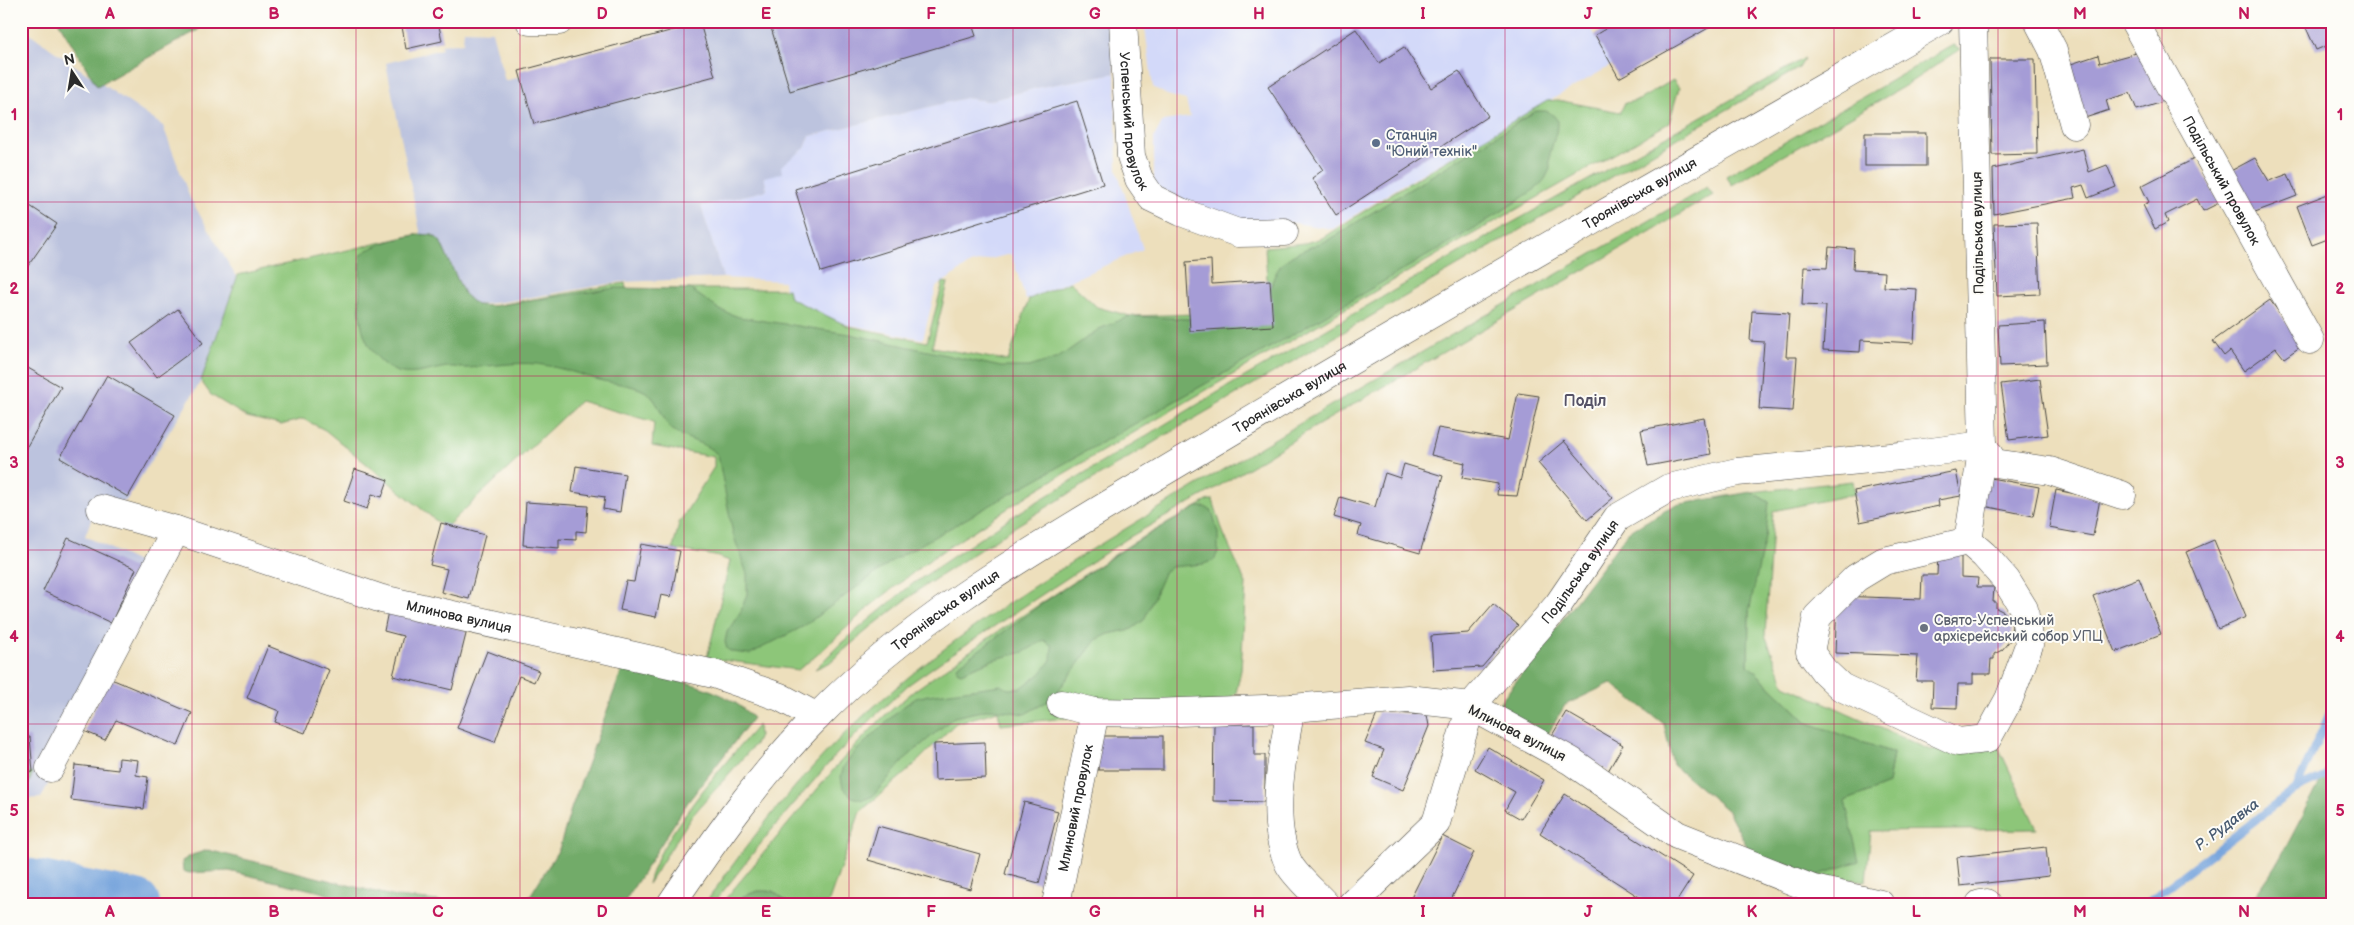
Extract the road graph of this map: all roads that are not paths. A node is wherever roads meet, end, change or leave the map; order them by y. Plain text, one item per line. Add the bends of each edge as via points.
1 (530, 21) edge
2 (559, 21) edge
3 (1123, 21) edge
4 (1940, 21) edge
5 (1973, 21) edge
6 (2038, 21) edge
7 (2134, 21) edge
8 (2074, 125) dead end
9 (1284, 232) dead end
10 (2310, 340) dead end
11 (1983, 445) junction
12 (2122, 495) dead end
13 (101, 509) dead end
14 (176, 530) junction
15 (1968, 541) junction
16 (1061, 704) dead end
17 (1471, 706) junction
18 (1291, 708) junction
19 (1095, 712) junction
20 (817, 717) junction
21 (50, 768) dead end
22 (1987, 903) edge
23 (671, 904) edge
24 (1056, 904) edge
25 (1325, 904) edge
26 (1352, 904) edge
27 (1880, 904) edge
28 (1980, 904) edge

1 - 2 street
3 - 9 street, Успенський провулок via 1131,156 1139,179 1152,198 1238,233
4 - 20 street, Троянівська вулиця via 1220,436 1023,555 897,645
5 - 11 street, Подільська вулиця
6 - 8 street via 2054,50
7 - 10 street, Подільський провулок
11 - 12 street via 1994,463 2050,471
11 - 15 street
11 - 17 street, Подільська вулиця via 1737,472 1669,488 1617,518 1558,605
13 - 14 street, Млинова вулиця
14 - 20 street, Млинова вулиця via 382,599 714,674 780,697
14 - 21 street
15 - 15 street via 1884,561 1856,578 1817,617 1810,652 1841,687 1958,742 1987,739 2009,699 2028,645 2024,609 2006,580
16 - 19 street, Млинова вулиця
17 - 18 street, Млинова вулиця via 1408,699
17 - 26 street, Подільська вулиця via 1436,823
17 - 27 street, Млинова вулиця via 1571,761 1677,835 1813,890
18 - 19 street, Млинова вулиця via 1151,714
18 - 25 street via 1280,770 1279,832 1289,864
19 - 24 street, Млиновий провулок
20 - 23 street, Троянівська вулиця via 765,777
22 - 28 street

